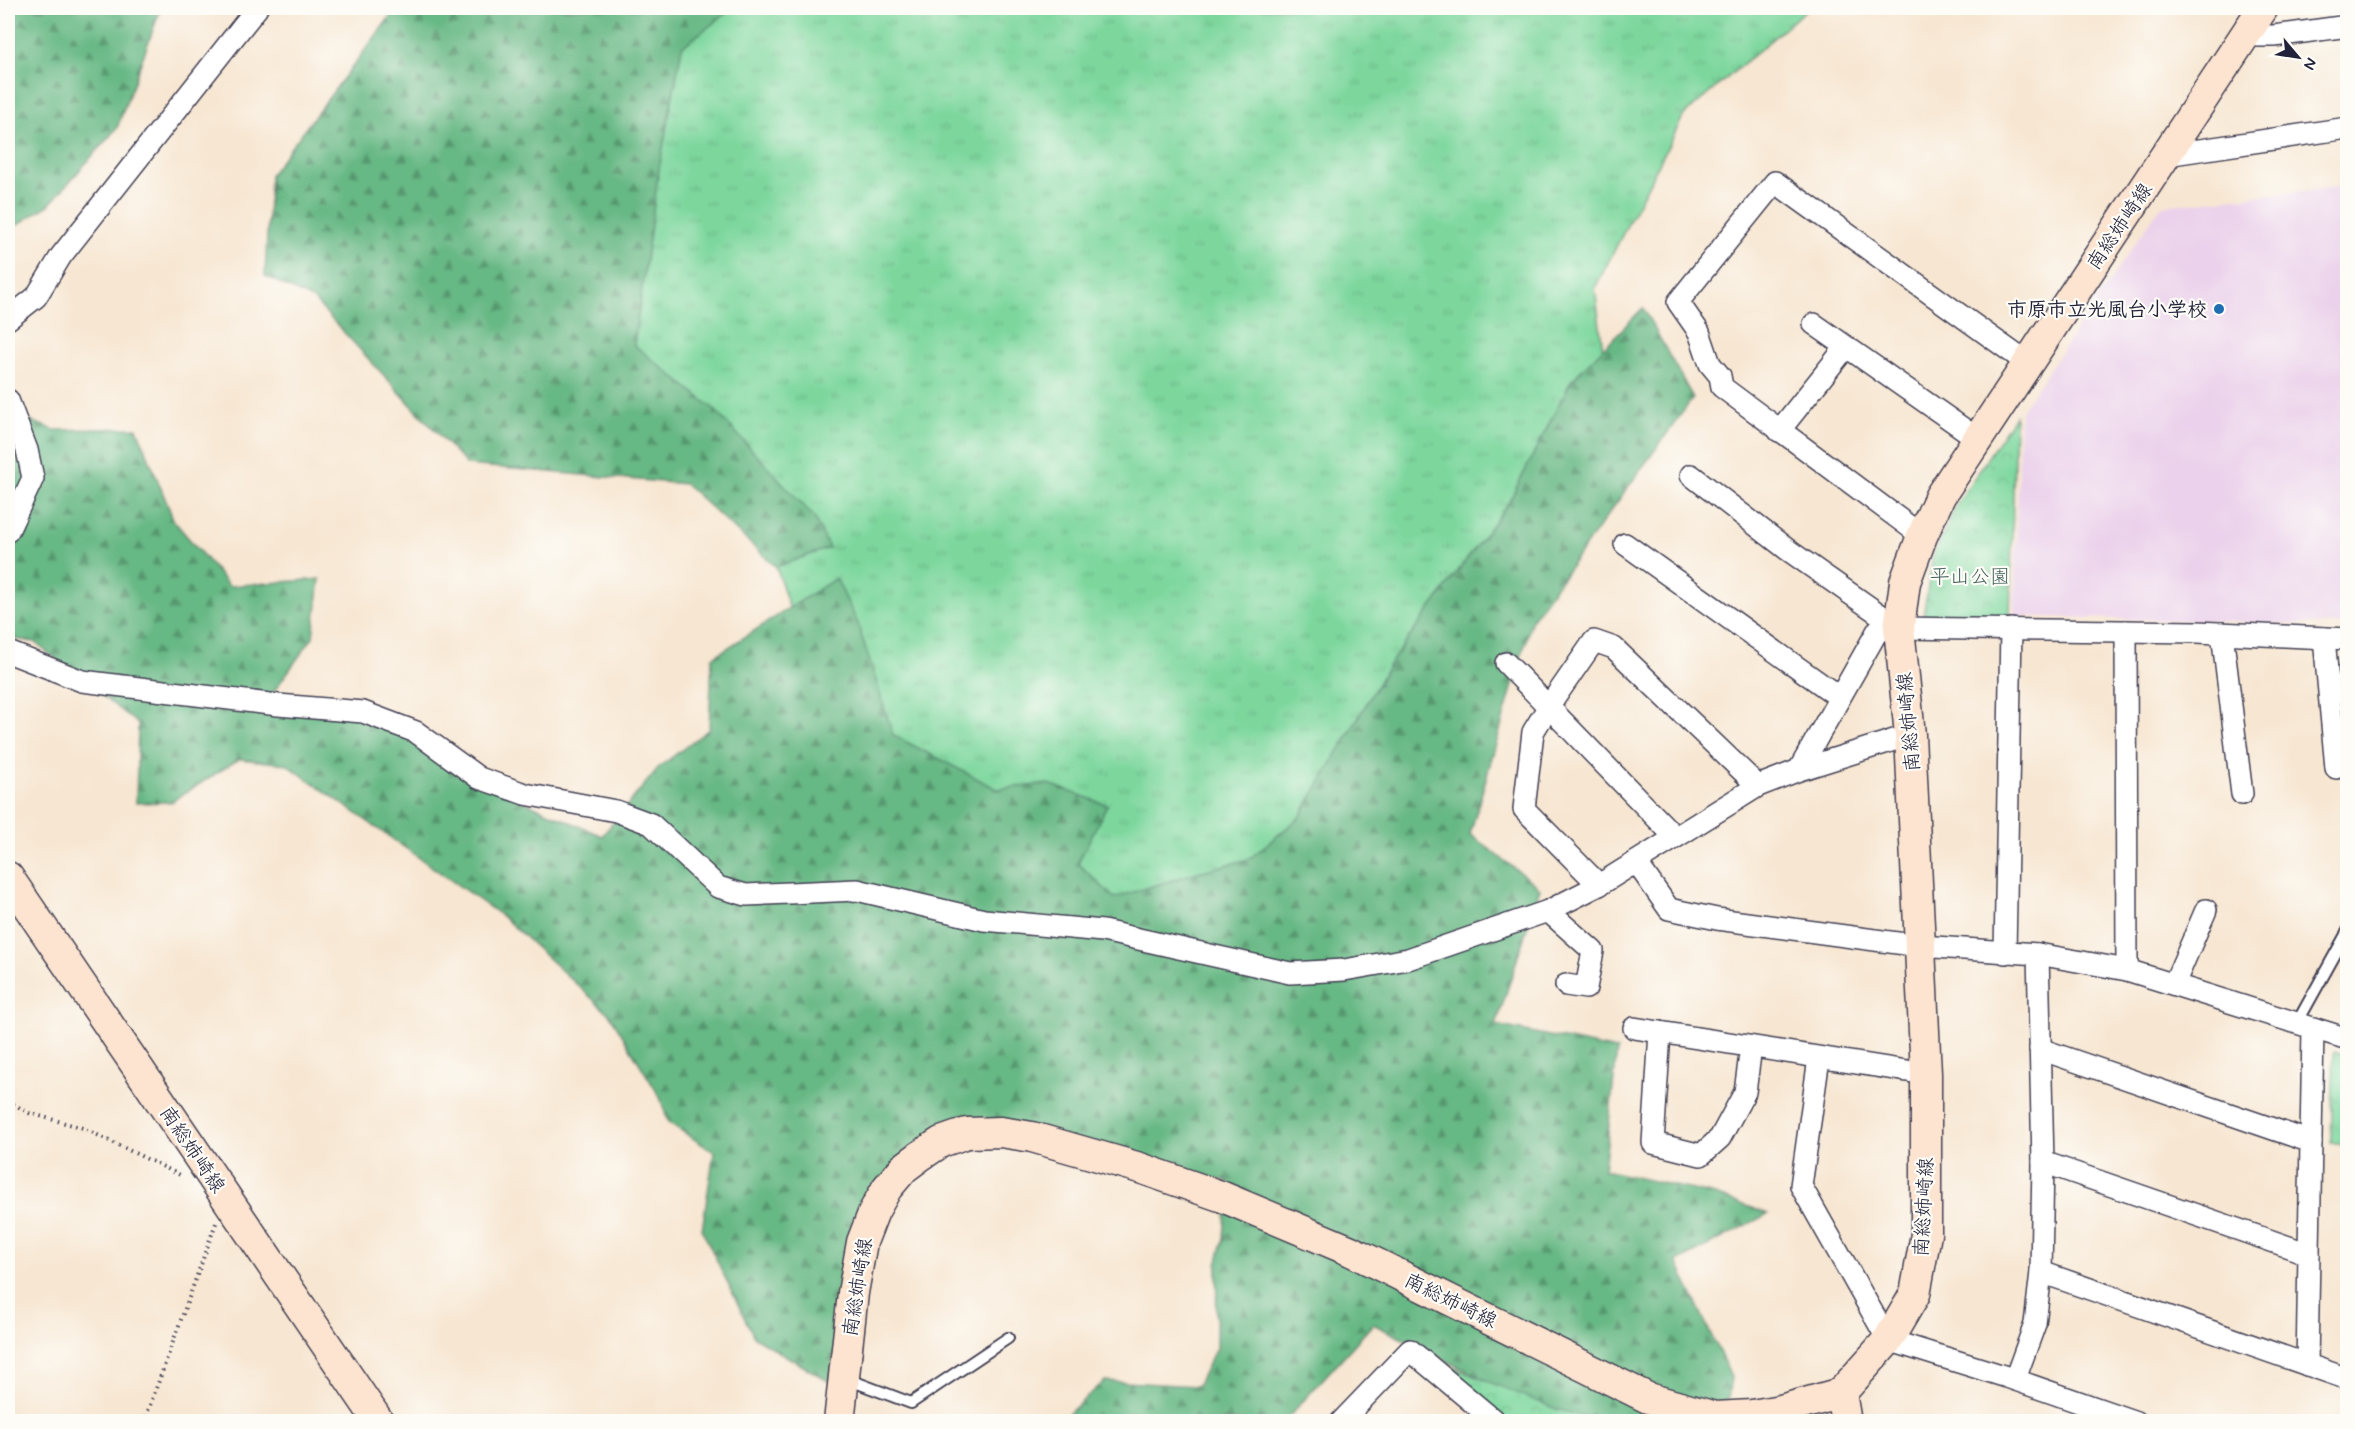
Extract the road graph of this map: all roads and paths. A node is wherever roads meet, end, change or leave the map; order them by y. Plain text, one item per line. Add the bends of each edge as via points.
1 (256, 8) edge
2 (2256, 19) edge
3 (2348, 26) edge
4 (2348, 128) edge
5 (2166, 155) junction
6 (8, 319) edge
7 (1814, 324) dead end
8 (1846, 347) junction
9 (2027, 363) junction
10 (8, 400) edge
11 (1779, 431) junction
12 (1978, 439) junction
13 (1691, 475) dead end
14 (8, 531) edge
15 (1922, 536) junction
16 (1624, 544) dead end
17 (1899, 628) junction
18 (2011, 629) junction
19 (2126, 631) junction
20 (2222, 633) junction
21 (2324, 639) junction
22 (2348, 639) edge
23 (8, 652) edge
24 (1506, 663) dead end
25 (1839, 697) junction
26 (1549, 706) junction
27 (1910, 735) junction
28 (2336, 768) dead end
29 (1799, 770) junction
30 (1758, 786) junction
31 (2242, 794) dead end
32 (1675, 837) junction
33 (1636, 862) junction
34 (8, 877) edge
35 (1599, 885) junction
36 (2206, 910) dead end
37 (1548, 911) junction
38 (2348, 931) edge
39 (1920, 946) junction
40 (2005, 953) junction
41 (2038, 954) junction
42 (2127, 969) junction
43 (2174, 984) junction
44 (1566, 985) dead end
45 (2305, 1025) junction
46 (1634, 1028) dead end
47 (1660, 1032) junction
48 (2348, 1039) edge
49 (1751, 1047) junction
50 (2040, 1049) junction
51 (1819, 1058) junction
52 (1926, 1074) junction
53 (8, 1101) edge
54 (2311, 1142) junction
55 (2043, 1162) junction
56 (190, 1181) dead end
57 (233, 1207) junction
58 (2309, 1254) junction
59 (2041, 1272) junction
60 (1008, 1338) dead end
61 (1888, 1340) junction
62 (2307, 1365) junction
63 (845, 1379) junction
64 (2015, 1379) junction
65 (2348, 1379) edge
66 (1843, 1407) edge
67 (1490, 1420) edge
68 (144, 1422) edge
69 (379, 1422) edge
70 (839, 1422) edge
71 (1341, 1422) edge
72 (2136, 1422) edge

1 - 6 street via 61,256 36,297
2 - 3 street via 2258,36
2 - 5 main road, 南総姉崎線
4 - 5 street
5 - 9 main road, 南総姉崎線
7 - 8 street
8 - 11 street
8 - 12 street
9 - 11 street via 1775,182 1678,302 1699,332 1722,387
9 - 12 main road, 南総姉崎線
10 - 14 street via 33,478
11 - 15 street
12 - 15 main road, 南総姉崎線 via 1940,495
13 - 17 street
15 - 17 main road, 南総姉崎線 via 1905,582
16 - 25 street
17 - 18 street
17 - 25 street via 1878,630
17 - 27 main road, 南総姉崎線
18 - 19 street
18 - 40 street
19 - 20 street
19 - 42 street
20 - 21 street
20 - 31 street
21 - 22 street
21 - 28 street
23 - 37 street via 82,681 363,712 416,732 479,778 525,794 616,811 651,824 718,887 746,895 857,890 984,920 1103,931 1290,973 1344,970 1408,959
24 - 26 street
25 - 29 street
26 - 30 street via 1594,641 1614,648
26 - 32 street
26 - 35 street via 1533,732 1524,809
27 - 29 street
27 - 39 main road, 南総姉崎線
29 - 30 street
30 - 32 street
32 - 33 street
33 - 35 street
33 - 39 street via 1669,909
34 - 57 main road, 南総姉崎線
35 - 37 street
36 - 43 street
37 - 44 street via 1593,951 1586,988
38 - 45 lane
39 - 40 street
39 - 52 main road, 南総姉崎線
40 - 41 street
41 - 42 street
41 - 50 street
42 - 43 street
43 - 45 street
45 - 48 street
45 - 54 street
46 - 47 street
47 - 49 street
47 - 49 street via 1653,1143 1701,1155 1720,1138 1745,1092
49 - 51 street
50 - 54 street
50 - 55 street
51 - 52 street
51 - 61 street via 1801,1186
52 - 61 main road, 南総姉崎線 via 1926,1234 1915,1294
53 - 56 path via 29,1113 93,1132
54 - 58 street
55 - 58 street
55 - 59 street
57 - 68 path via 219,1215
57 - 69 main road, 南総姉崎線
58 - 62 street
59 - 62 street
59 - 64 street via 2035,1324
60 - 63 lane via 911,1403
61 - 64 street
61 - 66 main road, 南総姉崎線
62 - 65 street
63 - 66 main road, 南総姉崎線 via 862,1242 887,1188 904,1168 941,1142 967,1133 1001,1131 1140,1168 1223,1197 1351,1251 1648,1398 1714,1417
63 - 70 main road, 南総姉崎線
64 - 72 street
67 - 71 street via 1410,1350

